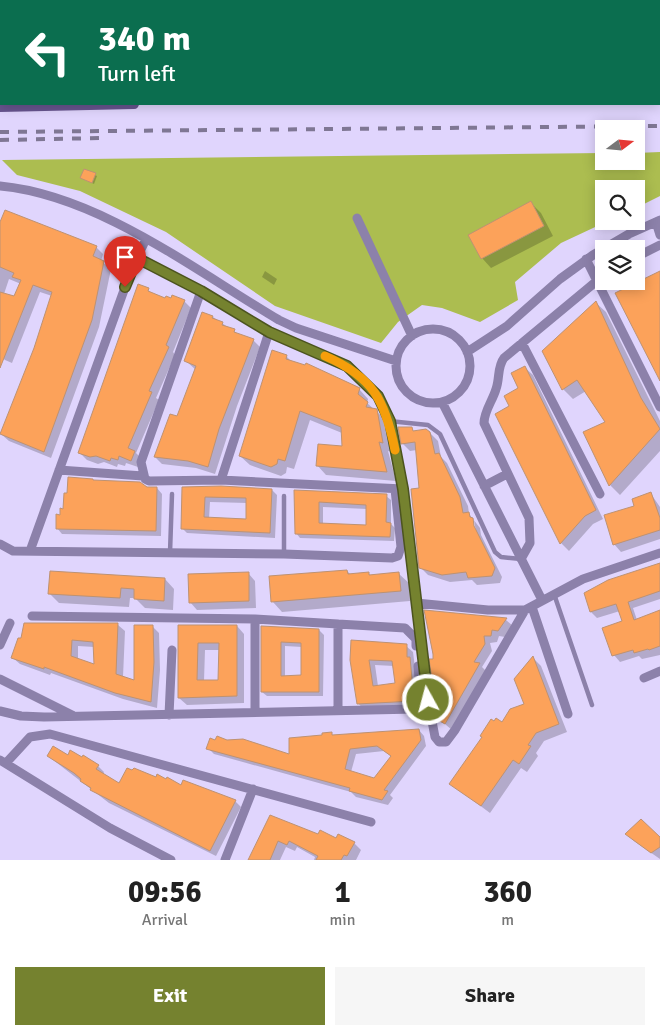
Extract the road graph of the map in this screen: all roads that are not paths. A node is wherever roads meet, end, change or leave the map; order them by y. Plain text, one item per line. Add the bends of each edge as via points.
1 (89, 105) edge
2 (0, 107) edge
3 (0, 186) edge
4 (357, 218) dead end
5 (658, 221) edge
6 (660, 235) edge
7 (146, 239) junction
8 (660, 245) edge
9 (645, 253) edge
10 (137, 258) junction
11 (586, 259) junction
12 (595, 271) edge
13 (595, 281) edge
14 (606, 290) edge
15 (201, 291) junction
16 (269, 332) junction
17 (412, 336) junction
18 (522, 343) junction
19 (467, 352) junction
20 (396, 361) junction
21 (442, 402) junction
22 (660, 407) edge
23 (390, 421) junction
24 (59, 470) junction
25 (507, 474) junction
26 (143, 476) junction
27 (221, 480) junction
28 (484, 486) junction
29 (399, 489) junction
30 (172, 494) dead end
31 (600, 494) dead end
32 (284, 496) dead end
33 (0, 544) edge
34 (30, 551) junction
35 (170, 553) junction
36 (660, 553) edge
37 (284, 554) junction
38 (521, 559) junction
39 (554, 594) junction
40 (542, 600) junction
41 (416, 603) junction
42 (529, 608) junction
43 (32, 616) dead end
44 (255, 620) junction
45 (10, 623) dead end
46 (338, 624) junction
47 (0, 645) edge
48 (172, 650) dead end
49 (660, 671) edge
50 (644, 678) dead end
51 (0, 679) edge
52 (592, 705) dead end
53 (338, 710) junction
54 (0, 711) edge
55 (255, 712) junction
56 (568, 714) dead end
57 (72, 715) junction
58 (169, 715) junction
59 (3, 761) edge
60 (253, 789) junction
61 (371, 822) dead end
62 (170, 860) edge
63 (225, 860) edge

1 - 2 street
3 - 7 street via 40,194 88,211
4 - 17 street
5 - 6 street
5 - 11 street via 622,237
7 - 10 street
7 - 20 street via 287,324
8 - 9 street
10 - 15 street
10 - 24 street
11 - 12 street
11 - 19 street via 514,321
13 - 18 street
14 - 22 street
15 - 16 street
15 - 26 street via 141,462
16 - 23 street via 347,366 378,396
16 - 27 street
17 - 19 street via 427,330 443,330 457,338
17 - 20 street via 400,350
18 - 25 street via 501,362 497,388 484,420
18 - 31 street
19 - 21 street via 470,365 464,385 455,396
20 - 21 street via 398,377 406,391 426,402
21 - 28 street
23 - 29 street
23 - 38 lane via 428,425 440,434 495,552 501,557
24 - 26 street
24 - 34 street
25 - 28 street
25 - 38 street via 530,526 530,542
26 - 27 street via 149,481
27 - 29 street
28 - 38 street
29 - 37 street via 398,556
29 - 41 street
30 - 35 lane
32 - 37 lane
33 - 34 street via 13,551
34 - 35 street
35 - 37 street
36 - 39 street via 601,572
38 - 40 street
39 - 40 street
39 - 52 lane
40 - 42 street
41 - 42 street via 488,610
41 - 42 street via 428,700 435,737 441,742 449,740
42 - 56 street
43 - 44 street
44 - 46 street
44 - 55 street
45 - 47 street
46 - 53 street
46 - 53 street via 405,628 416,639 421,702 416,709
48 - 58 street
49 - 50 street
51 - 57 street
53 - 55 street
54 - 57 street via 21,716
55 - 58 street
57 - 58 street
59 - 60 street via 30,737 50,734
59 - 62 street via 110,828
60 - 61 street
60 - 63 street

